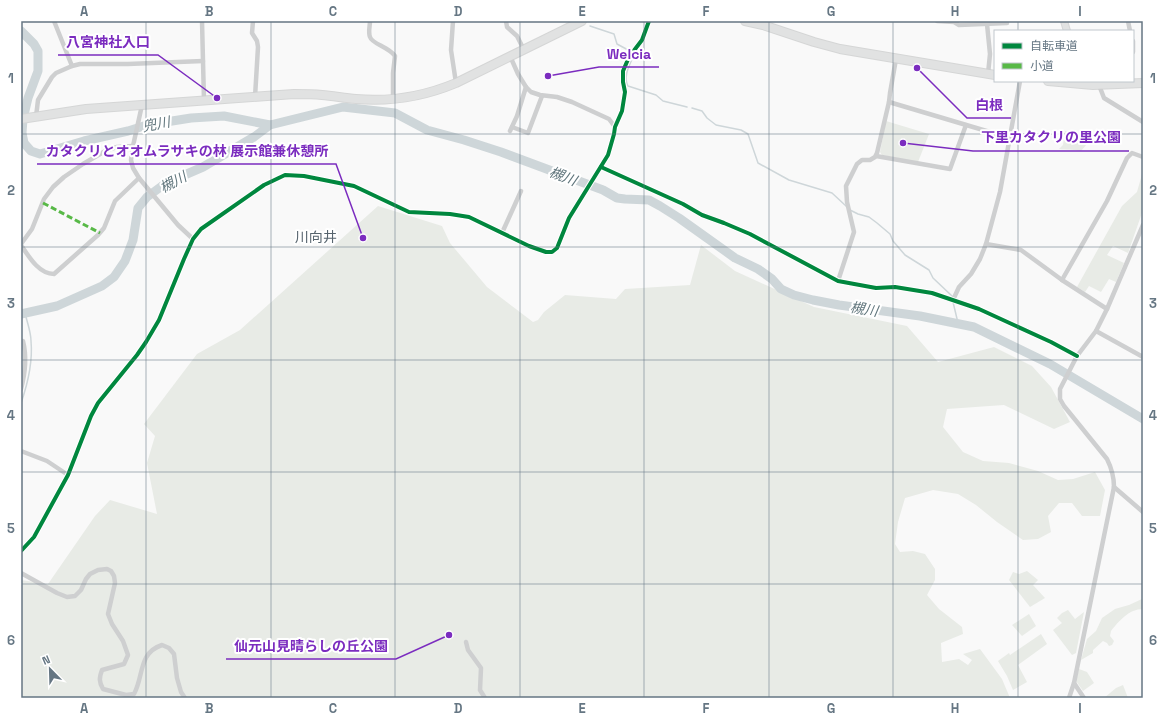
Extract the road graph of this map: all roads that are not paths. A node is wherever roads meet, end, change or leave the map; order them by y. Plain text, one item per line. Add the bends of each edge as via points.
1 (54, 21) edge
2 (202, 21) edge
3 (253, 21) edge
4 (370, 21) edge
5 (454, 21) edge
6 (506, 21) edge
7 (582, 21) edge
8 (649, 21) edge
9 (745, 21) edge
10 (937, 21) edge
11 (1006, 21) edge
12 (954, 22) edge
13 (987, 24) junction
14 (524, 50) junction
15 (510, 56) junction
16 (896, 59) junction
17 (203, 61) junction
18 (72, 66) junction
19 (991, 74) edge
20 (1020, 82) edge
21 (1066, 82) edge
22 (1129, 82) edge
23 (456, 83) junction
24 (1143, 83) edge
25 (1098, 85) junction
26 (526, 87) junction
27 (542, 96) junction
28 (255, 97) junction
29 (393, 98) junction
30 (204, 101) junction
31 (889, 102) junction
32 (142, 105) junction
33 (35, 117) junction
34 (21, 119) edge
35 (1143, 122) edge
36 (966, 125) junction
37 (615, 127) junction
38 (1010, 138) junction
39 (133, 144) junction
40 (876, 156) junction
41 (1143, 157) edge
42 (601, 167) junction
43 (139, 179) junction
44 (521, 191) dead end
45 (1143, 225) edge
46 (502, 233) junction
47 (193, 239) junction
48 (986, 244) junction
49 (21, 245) edge
50 (838, 280) junction
51 (1062, 280) junction
52 (953, 300) junction
53 (1107, 309) junction
54 (1096, 330) junction
55 (21, 341) edge
56 (1076, 357) junction
57 (1143, 357) edge
58 (21, 389) edge
59 (21, 451) edge
60 (68, 475) junction
61 (1114, 487) junction
62 (1143, 512) edge
63 (21, 551) edge
64 (21, 573) edge
65 (466, 642) dead end
66 (1074, 683) junction
67 (186, 698) edge
68 (485, 698) edge
69 (1069, 698) edge
70 (1084, 698) edge

1 - 18 street
2 - 17 street
3 - 28 street via 252,33 258,47
4 - 29 street via 370,36 373,41 384,46 395,56
5 - 23 street via 451,50
6 - 14 street via 507,27 517,36
7 - 14 highway
8 - 37 street via 642,40 628,57 623,71 622,82 625,92 622,111
9 - 16 highway via 840,49
10 - 12 street
11 - 13 street
12 - 13 street via 959,25
13 - 19 street
14 - 15 highway
15 - 23 highway
15 - 26 street
16 - 19 highway
16 - 31 street
17 - 18 street
17 - 30 street
18 - 33 street via 52,77 38,100
20 - 38 street
21 - 25 highway
22 - 24 highway
22 - 25 highway
23 - 29 highway via 440,90
25 - 35 street via 1104,98
26 - 27 street
26 - 27 street via 511,129 528,133
27 - 37 street via 572,102 609,119
28 - 29 highway via 294,94 374,100
28 - 30 highway
30 - 32 highway
31 - 36 street
31 - 40 street
32 - 33 highway via 86,109
32 - 39 street
33 - 34 highway
36 - 38 street
36 - 40 street via 950,169
37 - 42 street via 612,144
38 - 48 street via 1000,192
39 - 43 street via 132,164
39 - 49 street via 107,150 64,177 44,198 32,229
40 - 50 street via 857,164 846,186 854,232
41 - 51 street via 1132,154 1127,158 1107,200
42 - 46 street via 569,218 555,250 546,252
42 - 50 street via 684,204 702,215 750,234
43 - 47 street
43 - 49 street via 115,201 104,228 98,235 54,274 48,274 34,264
44 - 46 street
45 - 53 street
46 - 47 street via 469,217 409,212 354,186 304,176 285,175 264,185 200,229
47 - 60 street via 159,320 137,355 98,403
48 - 51 street via 1021,250
48 - 52 street via 980,259 959,287
50 - 52 street via 876,288 920,290
51 - 53 street
52 - 56 street via 1051,342
53 - 54 street
54 - 56 street
54 - 57 street
55 - 58 street via 25,350 25,370
56 - 61 street via 1061,387 1060,400 1107,459 1114,476
59 - 60 street via 47,462
60 - 63 street via 34,536
61 - 62 street
61 - 66 street
64 - 67 street via 67,597 75,596 82,590 90,574 98,570 111,571 115,582 108,614 128,655 124,664 102,670 100,684 103,689 126,695 134,694 146,657 152,650 162,646 169,648 174,654 177,678 181,692
65 - 68 street via 468,650 481,668 480,690
66 - 69 street
66 - 70 street

